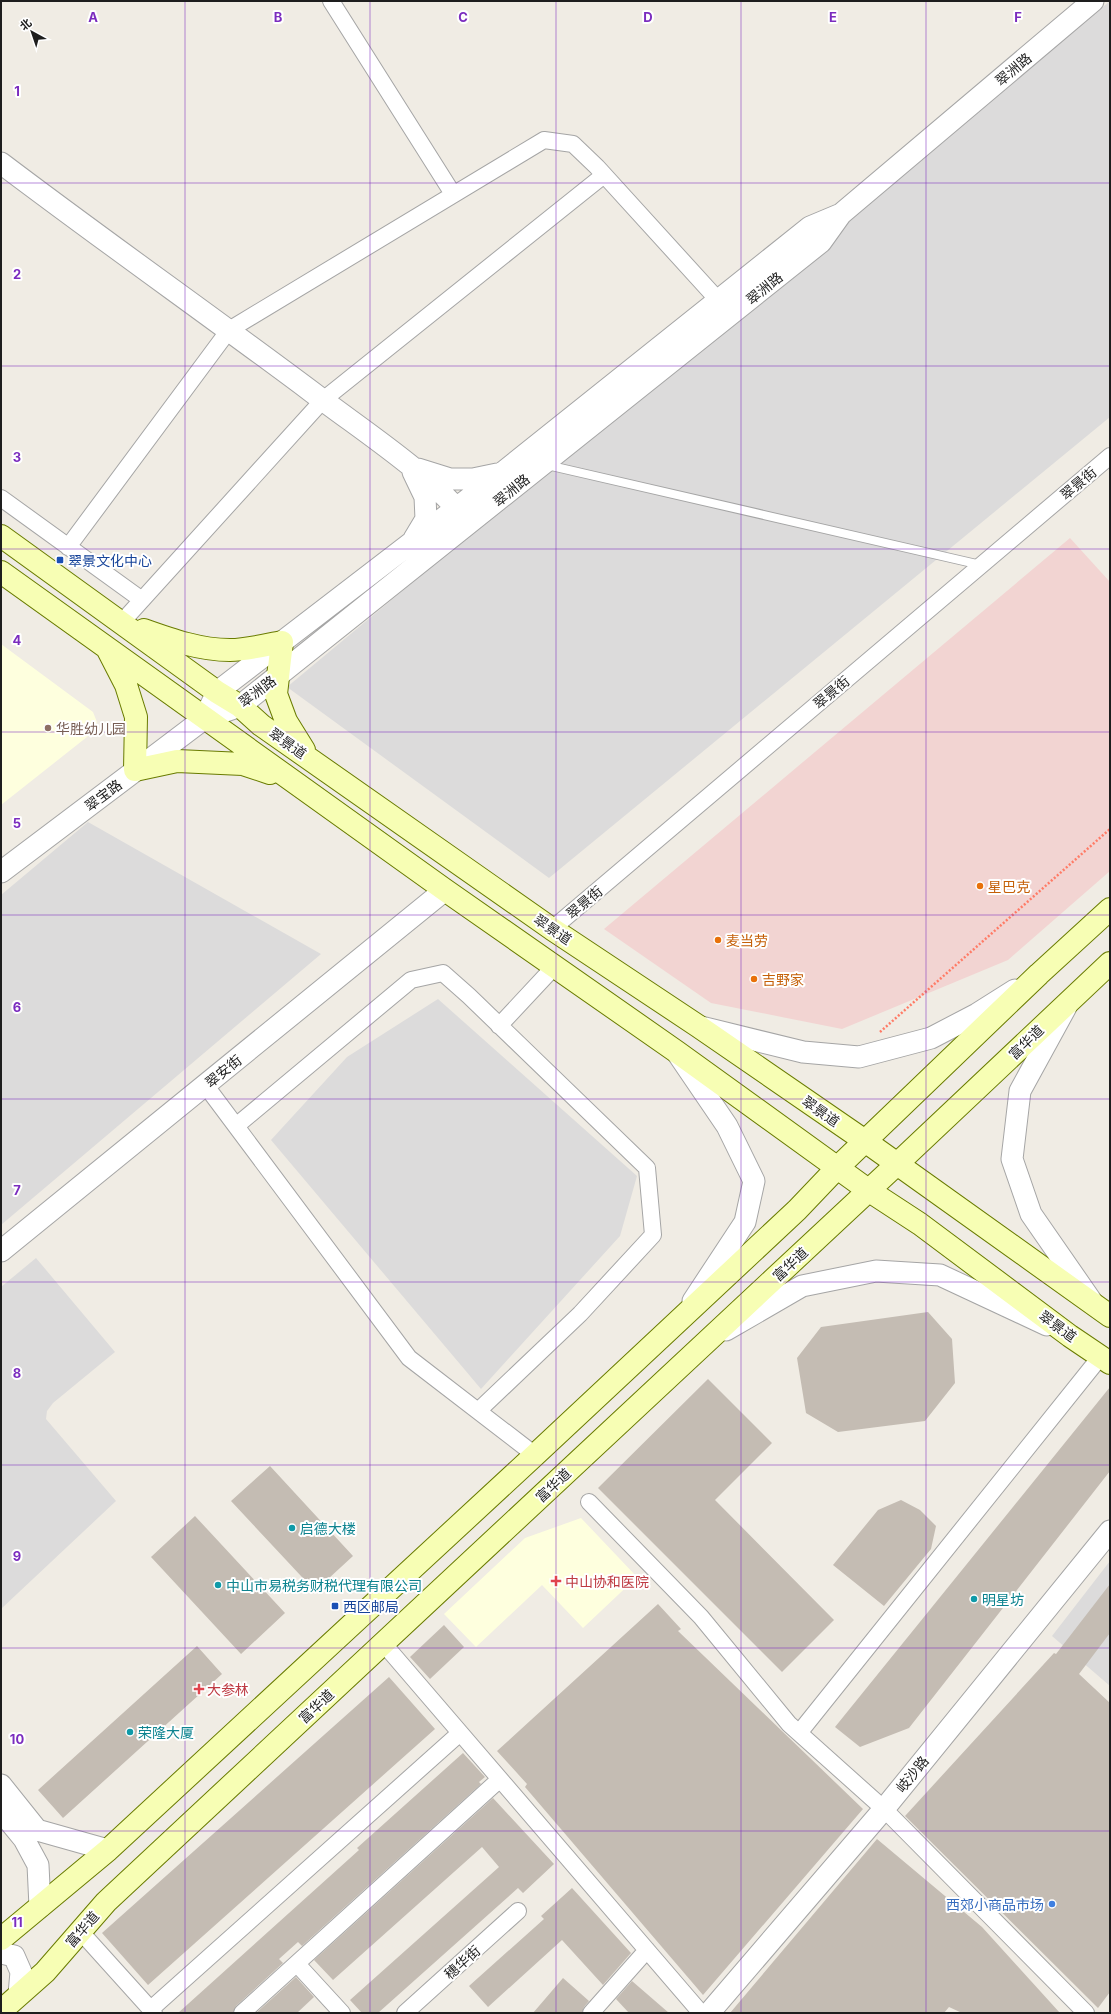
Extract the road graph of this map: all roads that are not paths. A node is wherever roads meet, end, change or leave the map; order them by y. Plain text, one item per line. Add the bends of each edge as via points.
1 (331, 1) edge
2 (1093, 1) edge
3 (1, 163) edge
4 (604, 175) junction
5 (453, 194) junction
6 (841, 214) junction
7 (718, 300) junction
8 (229, 330) junction
9 (323, 400) junction
10 (1110, 456) edge
11 (544, 464) junction
12 (410, 466) junction
13 (502, 473) junction
14 (1, 498) edge
15 (457, 508) junction
16 (470, 524) junction
17 (1, 536) edge
18 (413, 542) junction
19 (68, 547) junction
20 (981, 565) junction
21 (1, 572) edge
22 (142, 600) junction
23 (122, 622) junction
24 (282, 642) junction
25 (106, 646) junction
26 (277, 677) junction
27 (217, 692) junction
28 (240, 706) junction
29 (205, 718) junction
30 (310, 759) junction
31 (135, 770) junction
32 (289, 779) junction
33 (1, 872) edge
34 (445, 890) junction
35 (1110, 909) edge
36 (552, 929) junction
37 (1110, 963) edge
38 (554, 967) junction
39 (1039, 974) junction
40 (1071, 999) junction
41 (499, 1026) junction
42 (698, 1026) junction
43 (677, 1052) junction
44 (206, 1086) junction
45 (236, 1126) junction
46 (865, 1141) junction
47 (897, 1164) junction
48 (837, 1168) junction
49 (868, 1190) junction
50 (1, 1251) edge
51 (1102, 1311) edge
52 (684, 1316) junction
53 (1070, 1336) junction
54 (708, 1340) junction
55 (1106, 1360) edge
56 (478, 1411) junction
57 (535, 1455) junction
58 (589, 1502) dead end
59 (1110, 1531) edge
60 (383, 1643) junction
61 (460, 1733) junction
62 (799, 1733) junction
63 (500, 1779) junction
64 (1, 1785) edge
65 (884, 1808) junction
66 (1, 1812) edge
67 (108, 1850) junction
68 (40, 1907) junction
69 (518, 1911) dead end
70 (80, 1931) junction
71 (1, 1939) edge
72 (647, 1950) junction
73 (1, 1953) edge
74 (297, 1964) junction
75 (19, 1994) junction
76 (1, 2010) edge
77 (152, 2011) edge
78 (242, 2013) edge
79 (342, 2013) edge
80 (406, 2013) edge
81 (591, 2013) edge
82 (701, 2013) edge
83 (709, 2013) edge
84 (1086, 2013) edge

1 - 5 street
2 - 6 street, 翠洲路
3 - 8 street
4 - 5 street via 572,144 544,140
4 - 7 street
4 - 9 street
5 - 8 street
6 - 7 street, 翠洲路 via 810,227
6 - 11 street, 翠洲路 via 821,242
7 - 13 street, 翠洲路
8 - 9 street
8 - 19 street
9 - 12 street
9 - 22 street
10 - 20 street, 翠景街
11 - 16 street, 翠洲路
11 - 20 lane
12 - 13 street via 450,479 473,479
12 - 15 street
12 - 18 street via 424,497 426,519
13 - 15 street, 翠洲路
14 - 19 street
15 - 16 street
15 - 18 street, 翠洲路
16 - 26 street, 翠洲路
17 - 23 main road, 翠景道
18 - 24 street, 翠洲路
19 - 22 street
20 - 36 street, 翠景街
21 - 25 main road, 翠景道
22 - 23 street
23 - 24 main road via 178,642 209,649 232,650
23 - 27 main road, 翠景道
24 - 26 main road
24 - 27 street, 翠洲路
25 - 29 main road, 翠景道
25 - 31 main road via 126,685 136,717
26 - 28 street, 翠洲路
26 - 30 main road via 276,694 286,721
27 - 28 main road, 翠景道
27 - 29 street, 翠洲路
28 - 29 street, 翠洲路
28 - 30 main road, 翠景道
29 - 31 street, 翠宝路
29 - 32 main road, 翠景道
30 - 36 main road, 翠景道
31 - 32 main road via 177,761 243,764
31 - 33 street, 翠宝路
32 - 34 main road, 翠景道
34 - 38 main road, 翠景道
34 - 44 street, 翠安街
35 - 39 main road
36 - 42 main road, 翠景道
37 - 40 main road, 富华道
38 - 41 street
38 - 43 main road, 翠景道
39 - 42 street via 977,1014 931,1038 859,1057 803,1052
39 - 46 main road
40 - 47 main road, 富华道
40 - 51 street via 1020,1091 1012,1159 1031,1214
41 - 45 street via 443,974 411,980
41 - 56 street via 647,1168 654,1235 580,1314
42 - 46 main road, 翠景道
43 - 48 main road, 翠景道
43 - 52 street via 727,1126 754,1181 745,1222
44 - 45 street
44 - 50 street, 翠安街
45 - 56 street via 410,1358
46 - 47 main road, 翠景道
46 - 48 main road
47 - 49 main road, 富华道
47 - 51 main road, 翠景道
48 - 49 main road, 翠景道
48 - 52 main road via 797,1210
49 - 53 main road, 翠景道 via 920,1224
49 - 54 main road, 富华道
52 - 57 main road
53 - 54 street via 940,1276 876,1272 802,1286
53 - 55 main road, 翠景道
54 - 60 main road, 富华道
55 - 62 street
56 - 57 street
57 - 67 main road
58 - 62 street via 701,1617
59 - 65 street, 岐沙路
60 - 61 street
60 - 70 main road, 富华道 via 106,1902
61 - 63 street
61 - 77 street
62 - 65 street
63 - 72 street
63 - 74 street
64 - 67 street via 37,1830
65 - 83 street, 岐沙路
65 - 84 street
66 - 68 street via 24,1839 38,1866
67 - 68 main road
68 - 71 main road
69 - 80 street, 穗华街
70 - 75 main road, 富华道 via 45,1972
70 - 77 street
72 - 81 street
72 - 82 street
73 - 75 street via 14,1956 21,1972
74 - 78 street
74 - 79 street
75 - 76 main road, 富华道

